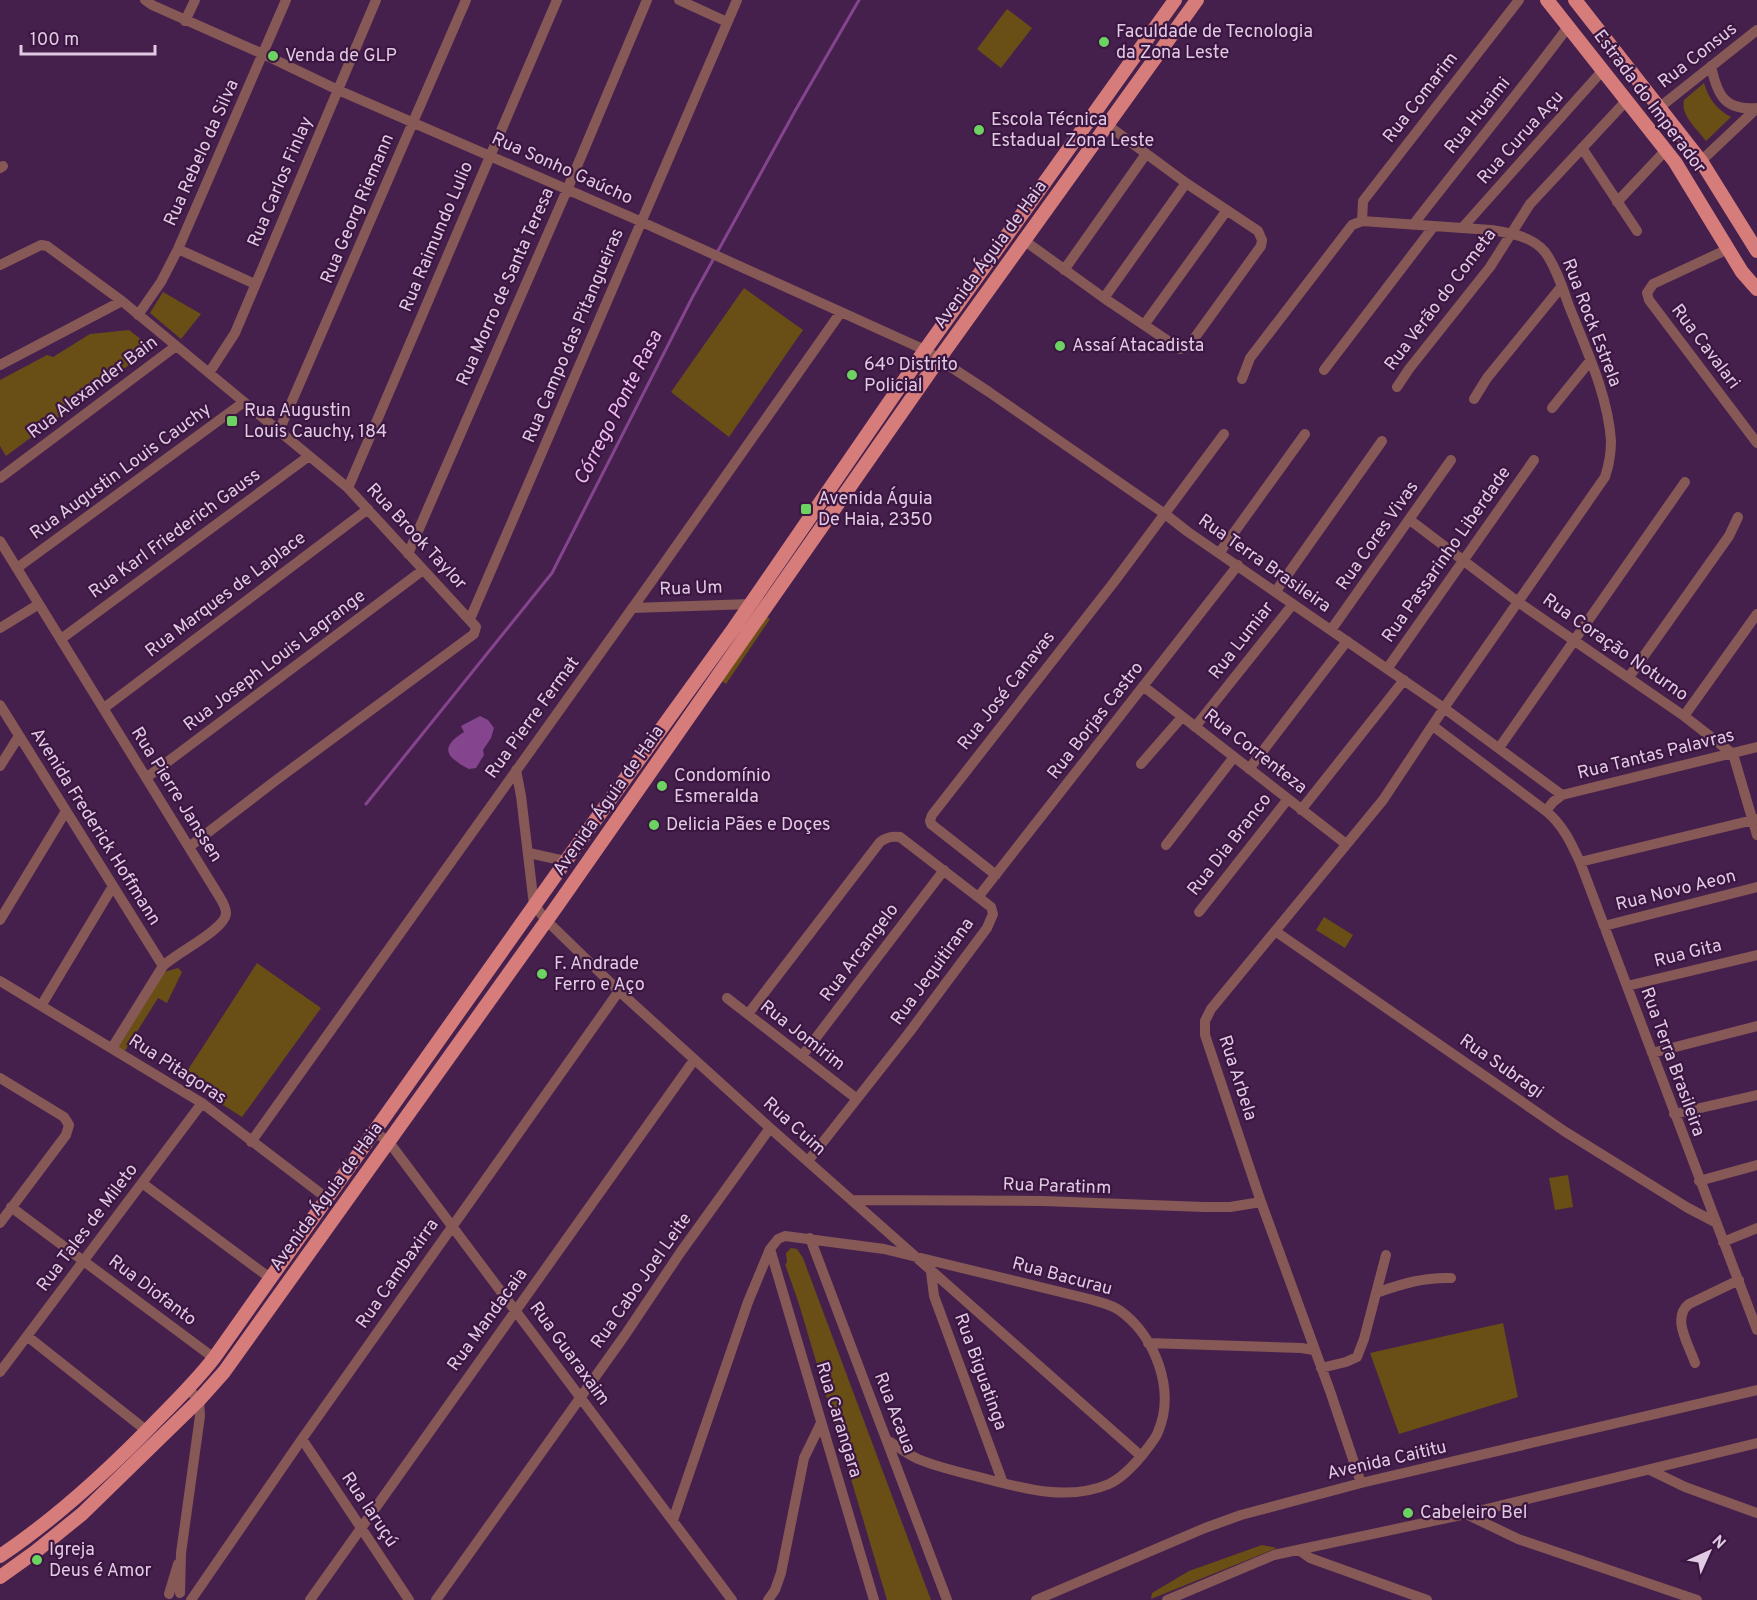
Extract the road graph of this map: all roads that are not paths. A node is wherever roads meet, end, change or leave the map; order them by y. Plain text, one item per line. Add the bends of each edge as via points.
1 (145, 0) edge
2 (195, 0) edge
3 (286, 0) edge
4 (376, 0) edge
5 (466, 0) edge
6 (557, 0) edge
7 (647, 0) edge
8 (679, 0) edge
9 (737, 0) edge
10 (1175, 0) edge
11 (1197, 0) edge
12 (1520, 0) edge
13 (1547, 0) edge
14 (1575, 0) edge
15 (186, 21) junction
16 (727, 22) junction
17 (1568, 27) junction
18 (1757, 30) edge
19 (263, 54) junction
20 (1711, 66) junction
21 (1603, 70) junction
22 (338, 90) junction
23 (1627, 100) junction
24 (1660, 107) junction
25 (1757, 108) edge
26 (413, 123) junction
27 (1106, 124) junction
28 (1582, 148) junction
29 (1666, 150) junction
30 (1146, 154) junction
31 (490, 156) junction
32 (1701, 161) junction
33 (1186, 183) junction
34 (1719, 189) junction
35 (567, 190) junction
36 (1699, 201) junction
37 (1617, 202) junction
38 (1227, 210) junction
39 (1362, 221) junction
40 (642, 222) junction
41 (1413, 225) junction
42 (1434, 226) junction
43 (1463, 227) junction
44 (1637, 231) dead end
45 (1511, 233) junction
46 (1025, 241) junction
47 (1756, 245) edge
48 (178, 249) junction
49 (1728, 249) junction
50 (0, 265) edge
51 (1064, 270) junction
52 (255, 284) junction
53 (1562, 286) junction
54 (1757, 290) edge
55 (1104, 298) junction
56 (122, 301) junction
57 (841, 312) junction
58 (138, 315) junction
59 (1144, 325) junction
60 (176, 346) junction
61 (925, 350) junction
62 (939, 359) junction
63 (1590, 361) junction
64 (0, 365) edge
65 (1324, 370) dead end
66 (209, 373) junction
67 (1242, 379) dead end
68 (1397, 387) dead end
69 (1474, 399) dead end
70 (244, 402) junction
71 (1552, 408) dead end
72 (279, 431) junction
73 (1224, 434) dead end
74 (1305, 434) dead end
75 (1382, 441) dead end
76 (1757, 443) edge
77 (309, 456) junction
78 (1451, 460) dead end
79 (1534, 460) dead end
80 (0, 478) edge
81 (1685, 482) dead end
82 (348, 488) junction
83 (368, 509) junction
84 (1165, 514) junction
85 (1738, 517) dead end
86 (1410, 520) junction
87 (0, 541) edge
88 (1220, 552) junction
89 (408, 554) junction
90 (1464, 561) junction
91 (1238, 565) junction
92 (17, 568) junction
93 (423, 570) junction
94 (1275, 591) junction
95 (1518, 602) junction
96 (39, 604) junction
97 (750, 604) junction
98 (1293, 604) junction
99 (632, 608) junction
100 (1757, 615) edge
101 (470, 619) junction
102 (0, 628) edge
103 (1331, 630) junction
104 (730, 633) junction
105 (61, 639) junction
106 (1574, 640) junction
107 (1347, 641) junction
108 (738, 650) junction
109 (1387, 669) junction
110 (1629, 677) junction
111 (1404, 680) junction
112 (1143, 686) junction
113 (0, 705) edge
114 (104, 708) junction
115 (1444, 708) junction
116 (1684, 716) junction
117 (1182, 717) junction
118 (1433, 726) junction
119 (1195, 727) junction
120 (19, 735) junction
121 (1757, 735) edge
122 (1499, 748) junction
123 (1753, 748) edge
124 (1733, 754) junction
125 (1234, 757) junction
126 (1141, 764) dead end
127 (0, 766) edge
128 (516, 770) junction
129 (1249, 770) junction
130 (146, 778) junction
131 (1562, 795) junction
132 (1288, 799) junction
133 (1302, 810) junction
134 (66, 811) junction
135 (1546, 811) junction
136 (1755, 819) edge
137 (1757, 835) edge
138 (1346, 844) junction
139 (1166, 845) dead end
140 (189, 847) junction
141 (529, 853) junction
142 (565, 861) junction
143 (1580, 862) junction
144 (944, 870) junction
145 (996, 875) junction
146 (113, 886) junction
147 (1757, 887) edge
148 (979, 896) junction
149 (534, 905) junction
150 (1198, 912) dead end
151 (0, 920) edge
152 (547, 921) junction
153 (1604, 926) junction
154 (1275, 931) junction
155 (1757, 955) edge
156 (163, 966) junction
157 (0, 981) edge
158 (1627, 986) junction
159 (619, 991) junction
160 (727, 998) dead end
161 (41, 1006) junction
162 (748, 1014) junction
163 (1757, 1026) edge
164 (112, 1048) junction
165 (1652, 1053) junction
166 (801, 1056) junction
167 (694, 1060) junction
168 (2, 1081) edge
169 (1757, 1095) edge
170 (857, 1099) junction
171 (202, 1103) junction
172 (1674, 1114) junction
173 (770, 1128) junction
174 (375, 1132) junction
175 (251, 1142) junction
176 (389, 1142) junction
177 (808, 1161) junction
178 (1757, 1165) edge
179 (1699, 1181) junction
180 (142, 1183) junction
181 (328, 1198) junction
182 (852, 1200) junction
183 (1260, 1202) junction
184 (11, 1207) junction
185 (1715, 1222) junction
186 (0, 1223) edge
187 (453, 1226) junction
188 (1757, 1228) edge
189 (810, 1238) junction
190 (1723, 1242) junction
191 (770, 1249) junction
192 (1386, 1255) dead end
193 (917, 1258) junction
194 (84, 1261) junction
195 (931, 1272) junction
196 (270, 1278) junction
197 (1451, 1278) dead end
198 (1739, 1280) junction
199 (1376, 1293) junction
200 (516, 1309) junction
201 (1757, 1330) edge
202 (27, 1336) junction
203 (1148, 1343) junction
204 (1314, 1350) junction
205 (214, 1358) junction
206 (1695, 1363) dead end
207 (1321, 1368) junction
208 (0, 1372) edge
209 (188, 1389) junction
210 (1757, 1390) edge
211 (580, 1398) junction
212 (199, 1400) junction
213 (821, 1423) junction
214 (147, 1431) junction
215 (302, 1438) junction
216 (887, 1440) junction
217 (1757, 1443) edge
218 (1141, 1456) junction
219 (1650, 1470) junction
220 (1003, 1483) junction
221 (1361, 1483) junction
222 (1488, 1508) junction
223 (1757, 1513) edge
224 (1466, 1514) junction
225 (672, 1520) junction
226 (361, 1528) junction
227 (1496, 1528) junction
228 (1328, 1544) junction
229 (1299, 1550) junction
230 (0, 1556) edge
231 (1332, 1565) junction
232 (0, 1577) edge
233 (175, 1598) edge
234 (1172, 1599) edge
235 (310, 1600) edge
236 (409, 1600) edge
237 (436, 1600) edge
238 (732, 1600) edge
239 (768, 1600) edge
240 (874, 1600) edge
241 (947, 1600) edge
242 (1036, 1600) edge
243 (1427, 1600) edge
244 (1697, 1600) edge

1 - 15 street, Rua Sonho Gaúcho
2 - 15 street
3 - 19 street, Rua Rebelo da Silva
4 - 22 street, Rua Carlos Finlay
5 - 26 street, Rua Georg Riemann
6 - 31 street, Rua Raimundo Lulio
7 - 35 street, Rua Morro de Santa Teresa
8 - 16 street
9 - 16 street, Rua Campo das Pitangueiras
10 - 61 main road, Avenida Águia de Haia
11 - 27 main road, Avenida Águia de Haia
12 - 39 street, Rua Comarim via 1363,201
13 - 17 main road, Estrada do Imperador
14 - 24 main road, Estrada do Imperador
15 - 19 street, Rua Sonho Gaúcho
16 - 40 street, Rua Campo das Pitangueiras
17 - 21 main road, Estrada do Imperador
17 - 41 street, Rua Huaimi
18 - 20 street, Rua Consus
19 - 22 street, Rua Sonho Gaúcho
19 - 48 street, Rua Rebelo da Silva
20 - 24 street, Rua Consus
20 - 25 street via 1720,95 1726,101 1736,107
21 - 23 main road, Estrada do Imperador
21 - 43 street, Rua Curua Açu
22 - 26 street, Rua Sonho Gaúcho
22 - 52 street, Rua Carlos Finlay
23 - 28 street, Rua Verão do Cometa
23 - 29 main road, Estrada do Imperador
24 - 32 main road, Estrada do Imperador
25 - 32 street
26 - 31 street, Rua Sonho Gaúcho
26 - 72 street, Rua Georg Riemann
27 - 30 street
27 - 46 main road, Avenida Águia de Haia
28 - 37 street
28 - 45 street, Rua Verão do Cometa via 1530,204
29 - 36 main road, Estrada do Imperador
29 - 37 street
30 - 33 street
30 - 51 street
31 - 35 street, Rua Sonho Gaúcho
31 - 82 street, Rua Raimundo Lulio
32 - 34 main road, Estrada do Imperador
33 - 38 street
33 - 55 street
34 - 36 main road
34 - 47 main road, Estrada do Imperador
35 - 40 street, Rua Sonho Gaúcho
35 - 89 street, Rua Morro de Santa Teresa
36 - 49 main road, Estrada do Imperador
37 - 44 street
38 - 59 street
38 - 59 street via 1258,231 1261,246 1188,347 1180,349
39 - 41 street, Rua Rock Estrela
39 - 67 street via 1349,229 1250,358
40 - 57 street, Rua Sonho Gaúcho
40 - 101 street, Rua Campo das Pitangueiras
41 - 42 street, Rua Rock Estrela
42 - 43 street, Rua Rock Estrela
42 - 65 street
43 - 45 street, Rua Rock Estrela
45 - 53 street, Rua Rock Estrela via 1531,240 1546,253
45 - 68 street, Rua Verão do Cometa via 1490,267
46 - 51 street
46 - 62 main road, Avenida Águia de Haia
48 - 52 street
48 - 58 street, Rua Rebelo da Silva
49 - 54 main road, Estrada do Imperador
49 - 76 street, Rua Cavalari via 1653,284 1647,293
50 - 56 street, Rua Brook Taylor via 46,246
51 - 55 street
52 - 66 street, Rua Carlos Finlay via 235,333
53 - 63 street, Rua Rock Estrela
53 - 69 street via 1486,378
55 - 59 street
56 - 58 street, Rua Brook Taylor
56 - 64 street
57 - 61 street, Rua Sonho Gaúcho
57 - 99 street, Rua Pierre Fermat
58 - 60 street, Rua Brook Taylor
60 - 66 street, Rua Brook Taylor
60 - 80 street, Rua Alexander Bain
61 - 62 street, Rua Terra Brasileira
61 - 97 main road, Avenida Águia de Haia
62 - 84 street, Rua Terra Brasileira
62 - 108 main road, Avenida Águia de Haia
63 - 71 street
63 - 95 street, Rua Rock Estrela via 1603,400 1611,441 1610,462 1605,477
66 - 70 street, Rua Brook Taylor
70 - 72 street, Rua Brook Taylor
70 - 92 street, Rua Augustin Louis Cauchy
72 - 77 street, Rua Brook Taylor
73 - 84 street
74 - 88 street
75 - 94 street
77 - 82 street, Rua Brook Taylor
77 - 105 street, Rua Karl Friederich Gauss
78 - 86 street, Rua Cores Vivas
79 - 90 street, Rua Passarinho Liberdade
81 - 106 street
82 - 83 street, Rua Brook Taylor
83 - 89 street, Rua Brook Taylor
83 - 114 street, Rua Marques de Laplace
84 - 88 street, Rua Terra Brasileira
84 - 145 street, Rua José Canavas via 930,818 931,824
85 - 110 street via 1729,536
86 - 90 street, Rua Coração Noturno
86 - 103 street, Rua Cores Vivas
87 - 92 street, Rua Pierre Janssen
88 - 91 street, Rua Terra Brasileira
89 - 93 street, Rua Brook Taylor
90 - 95 street, Rua Coração Noturno
90 - 109 street, Rua Passarinho Liberdade
91 - 94 street, Rua Terra Brasileira
91 - 112 street, Rua Borjas Castro
92 - 96 street, Rua Pierre Janssen
93 - 101 street, Rua Brook Taylor
93 - 130 street, Rua Joseph Louis Lagrange
94 - 98 street, Rua Terra Brasileira
95 - 106 street, Rua Coração Noturno
95 - 115 street, Rua Rock Estrela
96 - 102 street
96 - 105 street, Rua Pierre Janssen
97 - 99 street, Rua Um
97 - 104 main road, Avenida Águia de Haia
98 - 103 street, Rua Terra Brasileira
98 - 119 street, Rua Lumiar
99 - 128 street, Rua Pierre Fermat
100 - 116 street
101 - 140 street via 476,627 474,634
103 - 107 street, Rua Terra Brasileira
104 - 108 main road via 739,636
104 - 142 main road, Avenida Águia de Haia
105 - 114 street, Rua Pierre Janssen
106 - 110 street, Rua Coração Noturno
106 - 122 street
107 - 109 street, Rua Terra Brasileira
107 - 129 street
108 - 152 main road, Avenida Águia de Haia
109 - 111 street, Rua Terra Brasileira
110 - 116 street, Rua Coração Noturno
111 - 115 street, Rua Terra Brasileira
111 - 133 street
112 - 117 street, Rua Correnteza
112 - 145 street, Rua Borjas Castro
113 - 120 street, Avenida Frederick Hoffmann
114 - 130 street, Rua Pierre Janssen
115 - 118 street, Rua Arbela
115 - 122 street, Rua Terra Brasileira
116 - 124 street, Rua Coração Noturno
117 - 119 street, Rua Correnteza
117 - 126 street
118 - 135 street, Rua Terra Brasileira
118 - 138 street, Rua Arbela via 1383,800
119 - 125 street, Rua Correnteza
120 - 127 street
120 - 134 street, Avenida Frederick Hoffmann
121 - 123 street
122 - 131 street, Rua Terra Brasileira
123 - 124 street, Rua Tantas Palavras
124 - 131 street, Rua Tantas Palavras
124 - 136 street
125 - 129 street, Rua Correnteza
125 - 139 street
128 - 141 street
128 - 175 street, Rua Pierre Fermat
129 - 132 street, Rua Correnteza
130 - 140 street, Rua Pierre Janssen
131 - 135 street
132 - 133 street, Rua Correnteza
132 - 150 street, Rua Dia Branco
133 - 138 street, Rua Correnteza
134 - 146 street, Avenida Frederick Hoffmann
134 - 151 street
135 - 143 street, Rua Terra Brasileira via 1561,826
136 - 137 street
136 - 143 street
138 - 154 street, Rua Arbela
140 - 156 street, Rua Pierre Janssen via 224,904 224,922
141 - 142 street
141 - 149 street
142 - 149 main road, Avenida Águia de Haia
143 - 153 street, Rua Terra Brasileira
144 - 148 street, Rua Jequitirana
144 - 162 street, Rua Jequitirana via 900,837 885,838
144 - 166 street, Rua Arcangelo
145 - 148 street, Rua Borjas Castro
146 - 156 street, Avenida Frederick Hoffmann
146 - 161 street
147 - 153 street, Rua Novo Aeon
148 - 170 street, Rua Jequitirana via 993,911 987,928
149 - 152 street, Rua Cuim
149 - 174 main road, Avenida Águia de Haia
152 - 159 street, Rua Cuim
152 - 176 main road, Avenida Águia de Haia
153 - 158 street, Rua Terra Brasileira
154 - 183 street, Rua Arbela via 1211,1009 1204,1027
154 - 185 street, Rua Subragi via 1564,1131
155 - 158 street, Rua Gita
156 - 164 street, Rua Pierre Janssen
157 - 161 street, Rua Pitagoras
158 - 165 street, Rua Terra Brasileira
159 - 167 street, Rua Cuim
159 - 187 street, Rua Cambaxirra
160 - 162 street, Rua Jomirim
161 - 164 street, Rua Pitagoras
162 - 166 street, Rua Jomirim
163 - 165 street
164 - 171 street, Rua Pitagoras
165 - 172 street, Rua Terra Brasileira
166 - 170 street, Rua Jomirim
167 - 173 street, Rua Cuim
167 - 200 street, Rua Mandacaia
168 - 184 street via 64,1117 69,1125 66,1135
169 - 172 street
170 - 177 street, Rua Jequitirana
171 - 175 street, Rua Pitagoras
171 - 180 street, Rua Tales de Mileto
172 - 179 street, Rua Terra Brasileira
173 - 177 street, Rua Cuim
173 - 211 street, Rua Cabo Joel Leite
174 - 176 street, Rua Guaraxaim
174 - 181 main road, Avenida Águia de Haia
175 - 181 street, Rua Pitagoras
176 - 187 street, Rua Guaraxaim
176 - 212 main road, Avenida Águia de Haia via 224,1372
177 - 182 street, Rua Cuim
178 - 179 street
179 - 185 street, Rua Terra Brasileira
180 - 194 street, Rua Tales de Mileto
180 - 196 street
181 - 196 main road, Avenida Águia de Haia
182 - 183 street, Rua Paratinm via 1204,1207
182 - 193 street, Rua Cuim
183 - 204 street, Rua Arbela
184 - 186 street
184 - 194 street, Rua Diofanto
185 - 190 street, Rua Terra Brasileira
187 - 200 street, Rua Guaraxaim
187 - 215 street, Rua Cambaxirra
188 - 190 street
189 - 191 street, Rua Bacurau via 785,1236
189 - 193 street, Rua Bacurau
189 - 216 street, Rua Acaua
190 - 198 street, Rua Terra Brasileira
191 - 213 street, Rua Carangara
191 - 225 street
192 - 199 street
193 - 195 street, Rua Cuim
193 - 203 street, Rua Bacurau via 1108,1305 1131,1320
194 - 202 street, Rua Tales de Mileto
194 - 205 street, Rua Diofanto
195 - 218 street, Rua Cuim
195 - 220 street, Rua Biguatinga via 934,1296
196 - 205 main road, Avenida Águia de Haia
197 - 199 street via 1429,1278
198 - 201 street, Rua Terra Brasileira
198 - 206 street via 1682,1311 1679,1319
199 - 207 street via 1357,1357
200 - 211 street, Rua Guaraxaim
200 - 226 street, Rua Mandacaia
202 - 208 street, Rua Tales de Mileto
202 - 214 street
203 - 204 street
203 - 218 street, Rua Bacurau via 1163,1377 1164,1403 1158,1434
204 - 207 street, Rua Arbela
205 - 209 main road, Avenida Águia de Haia
207 - 221 street, Rua Arbela
209 - 212 street
209 - 214 main road, Avenida Águia de Haia
210 - 221 street, Avenida Caititu
211 - 225 street, Rua Guaraxaim
211 - 237 street, Rua Cabo Joel Leite
212 - 232 main road, Avenida Águia de Haia via 82,1514
212 - 233 street
213 - 239 street via 804,1458 782,1573
213 - 240 street, Rua Carangara
214 - 230 main road, Avenida Águia de Haia via 57,1514
215 - 226 street, Rua Iaruçú
215 - 233 street, Rua Cambaxirra via 207,1577
216 - 220 street, Rua Bacurau via 917,1459
216 - 241 street, Rua Acaua
217 - 219 street
218 - 220 street, Rua Bacurau via 1111,1483 1085,1491 1056,1493
219 - 222 street
219 - 223 street
221 - 242 street, Avenida Caititu via 1205,1528
222 - 224 street
222 - 227 street
224 - 227 street
224 - 228 street
225 - 238 street, Rua Guaraxaim
226 - 235 street, Rua Mandacaia
226 - 236 street, Rua Iaruçú
227 - 244 street
228 - 229 street
228 - 231 street
229 - 231 street
229 - 234 street via 1274,1555
231 - 243 street

